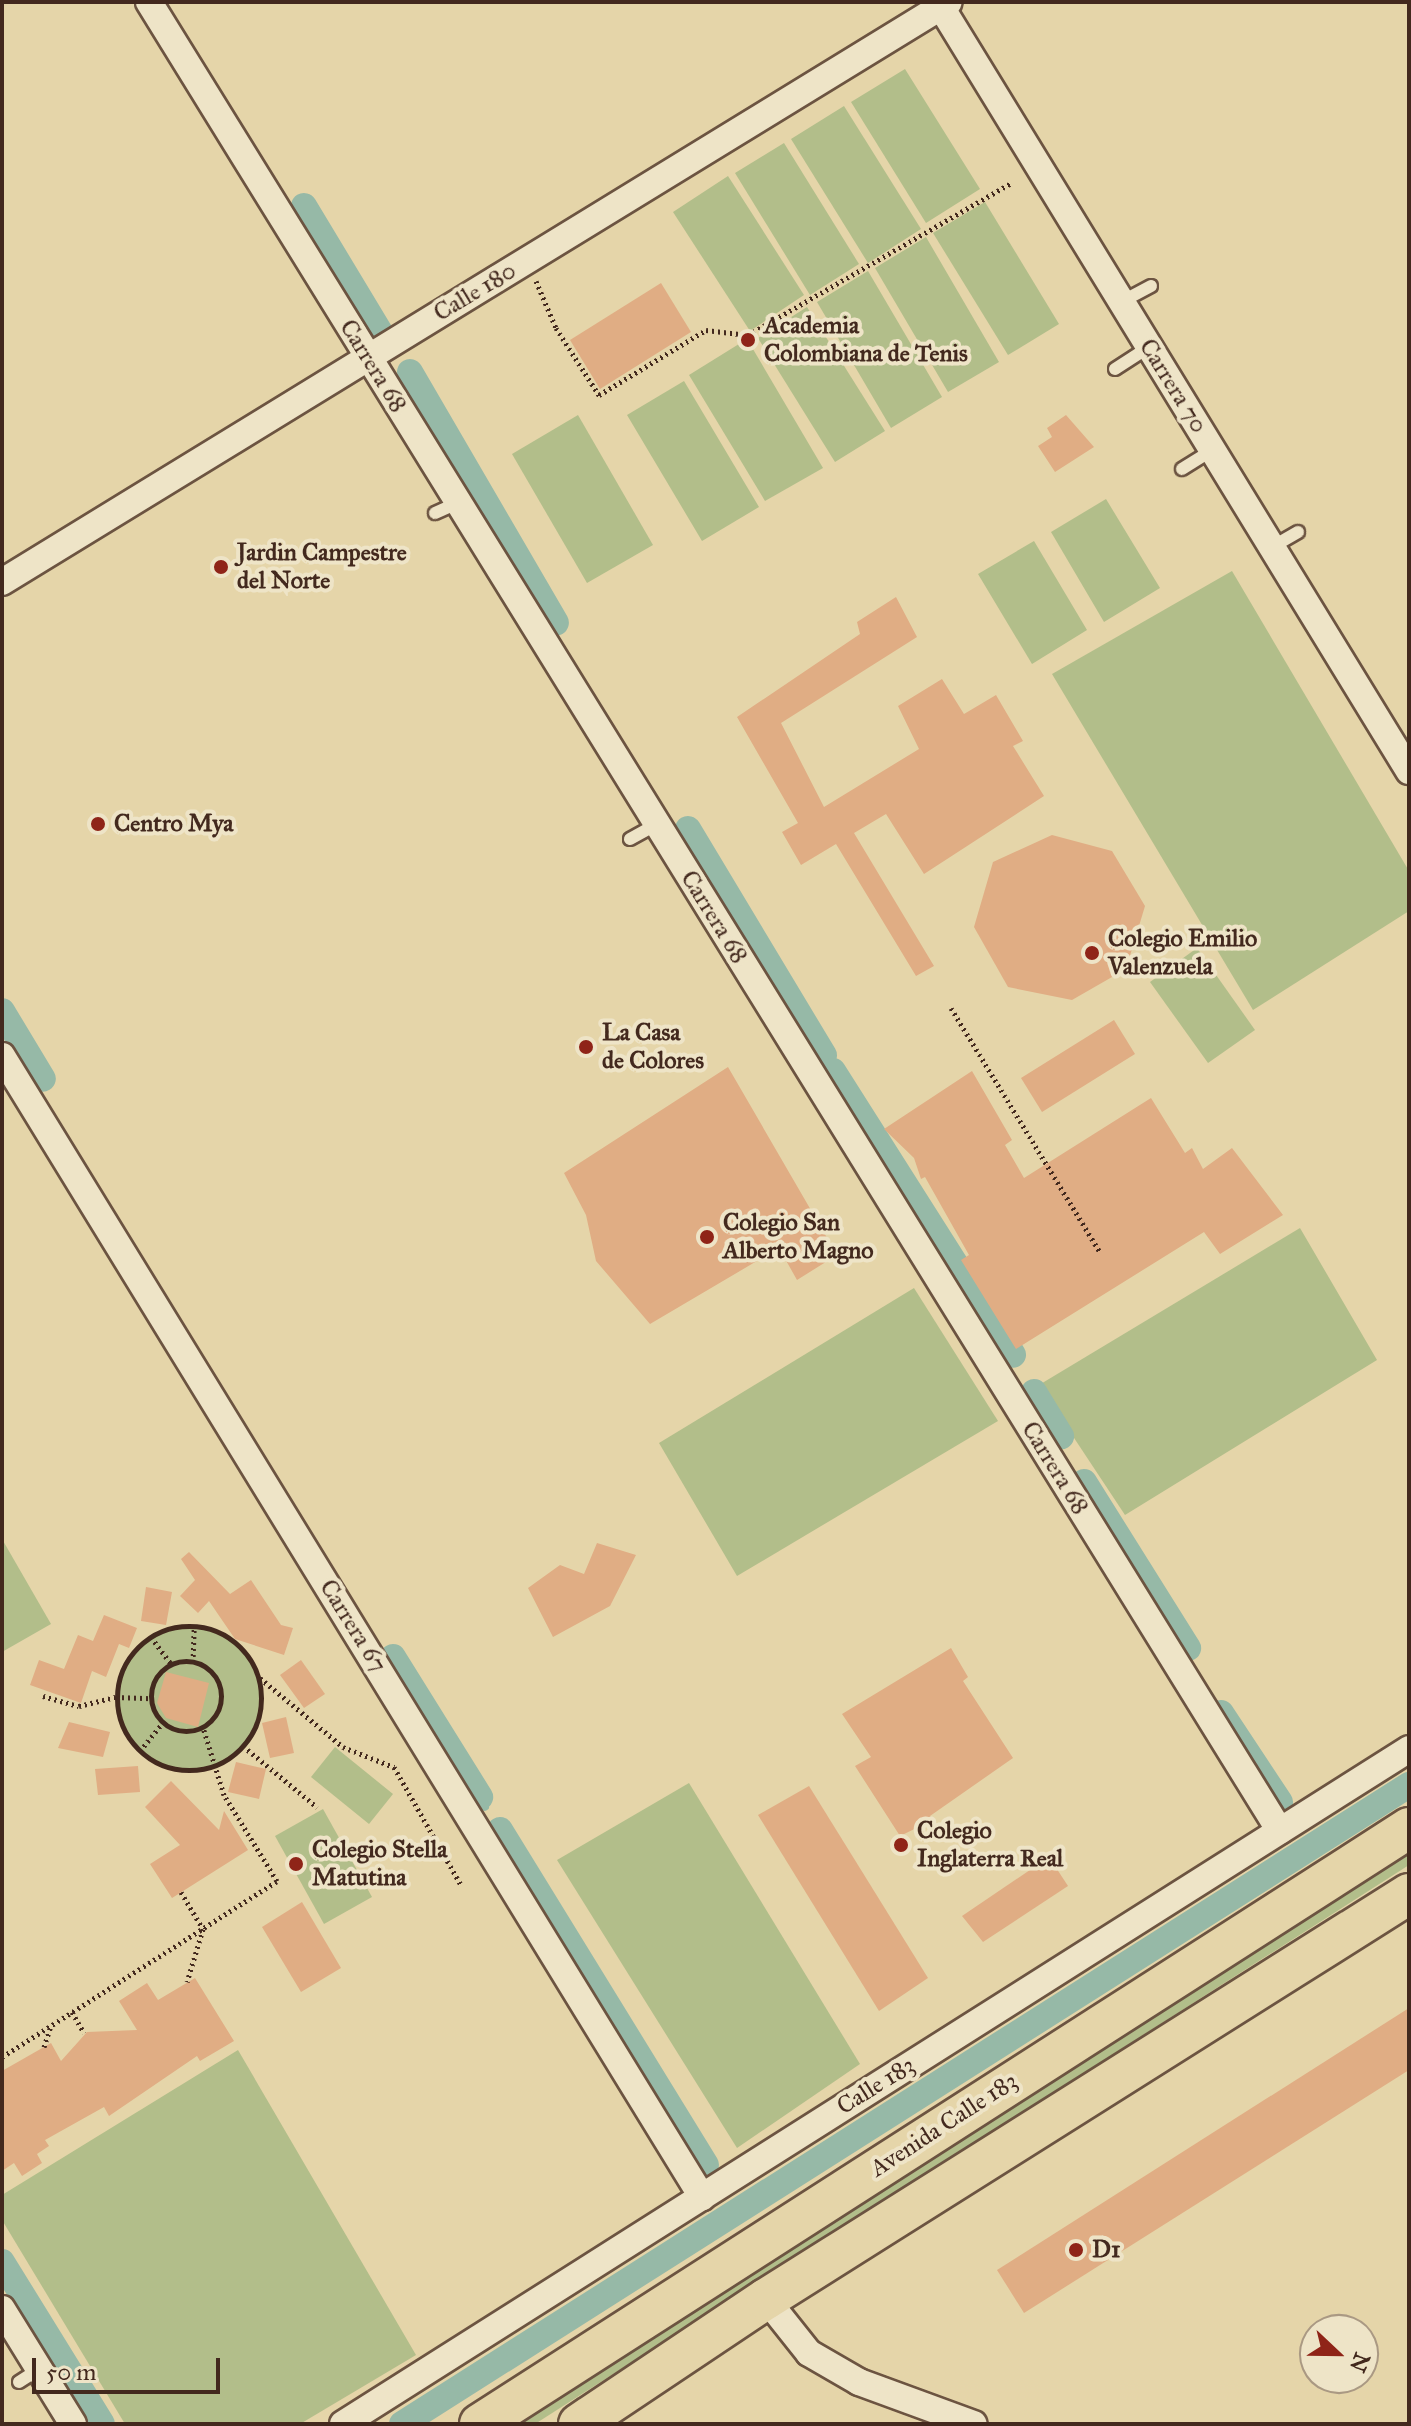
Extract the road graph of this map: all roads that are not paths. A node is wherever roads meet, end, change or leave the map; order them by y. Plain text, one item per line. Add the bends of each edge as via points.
1 (149, 2) edge
2 (942, 4) edge
3 (1151, 286) dead end
4 (1121, 302) junction
5 (1149, 347) junction
6 (367, 357) junction
7 (1115, 369) dead end
8 (1212, 450) junction
9 (1182, 469) dead end
10 (1298, 532) dead end
11 (1272, 547) junction
12 (2, 582) edge
13 (1409, 771) edge
14 (657, 824) junction
15 (630, 839) dead end
16 (2, 1056) edge
17 (1409, 1749) edge
18 (1409, 1828) edge
19 (1280, 1831) junction
20 (1409, 1894) edge
21 (702, 2197) junction
22 (766, 2299) junction
23 (2, 2309) edge
24 (73, 2424) edge
25 (343, 2424) edge
26 (480, 2424) edge
27 (579, 2424) edge
28 (974, 2424) edge

1 - 6 street, Carrera 68
2 - 4 street, Carrera 70
2 - 6 street, Calle 180
3 - 4 lane
4 - 5 street, Carrera 70
5 - 7 lane
5 - 8 street, Carrera 70
6 - 12 street, Calle 180
6 - 14 street, Carrera 68 via 446,508
8 - 9 lane
8 - 11 street, Carrera 70
10 - 11 lane
11 - 13 street, Carrera 70
14 - 15 lane
14 - 19 street, Carrera 68
16 - 21 street, Carrera 67
17 - 19 street, Calle 183
18 - 26 main road, Avenida Calle 183
19 - 21 street, Calle 183
20 - 22 main road
21 - 25 street, Calle 183
22 - 27 main road
22 - 28 street via 809,2353 859,2382
23 - 24 street via 29,2375

